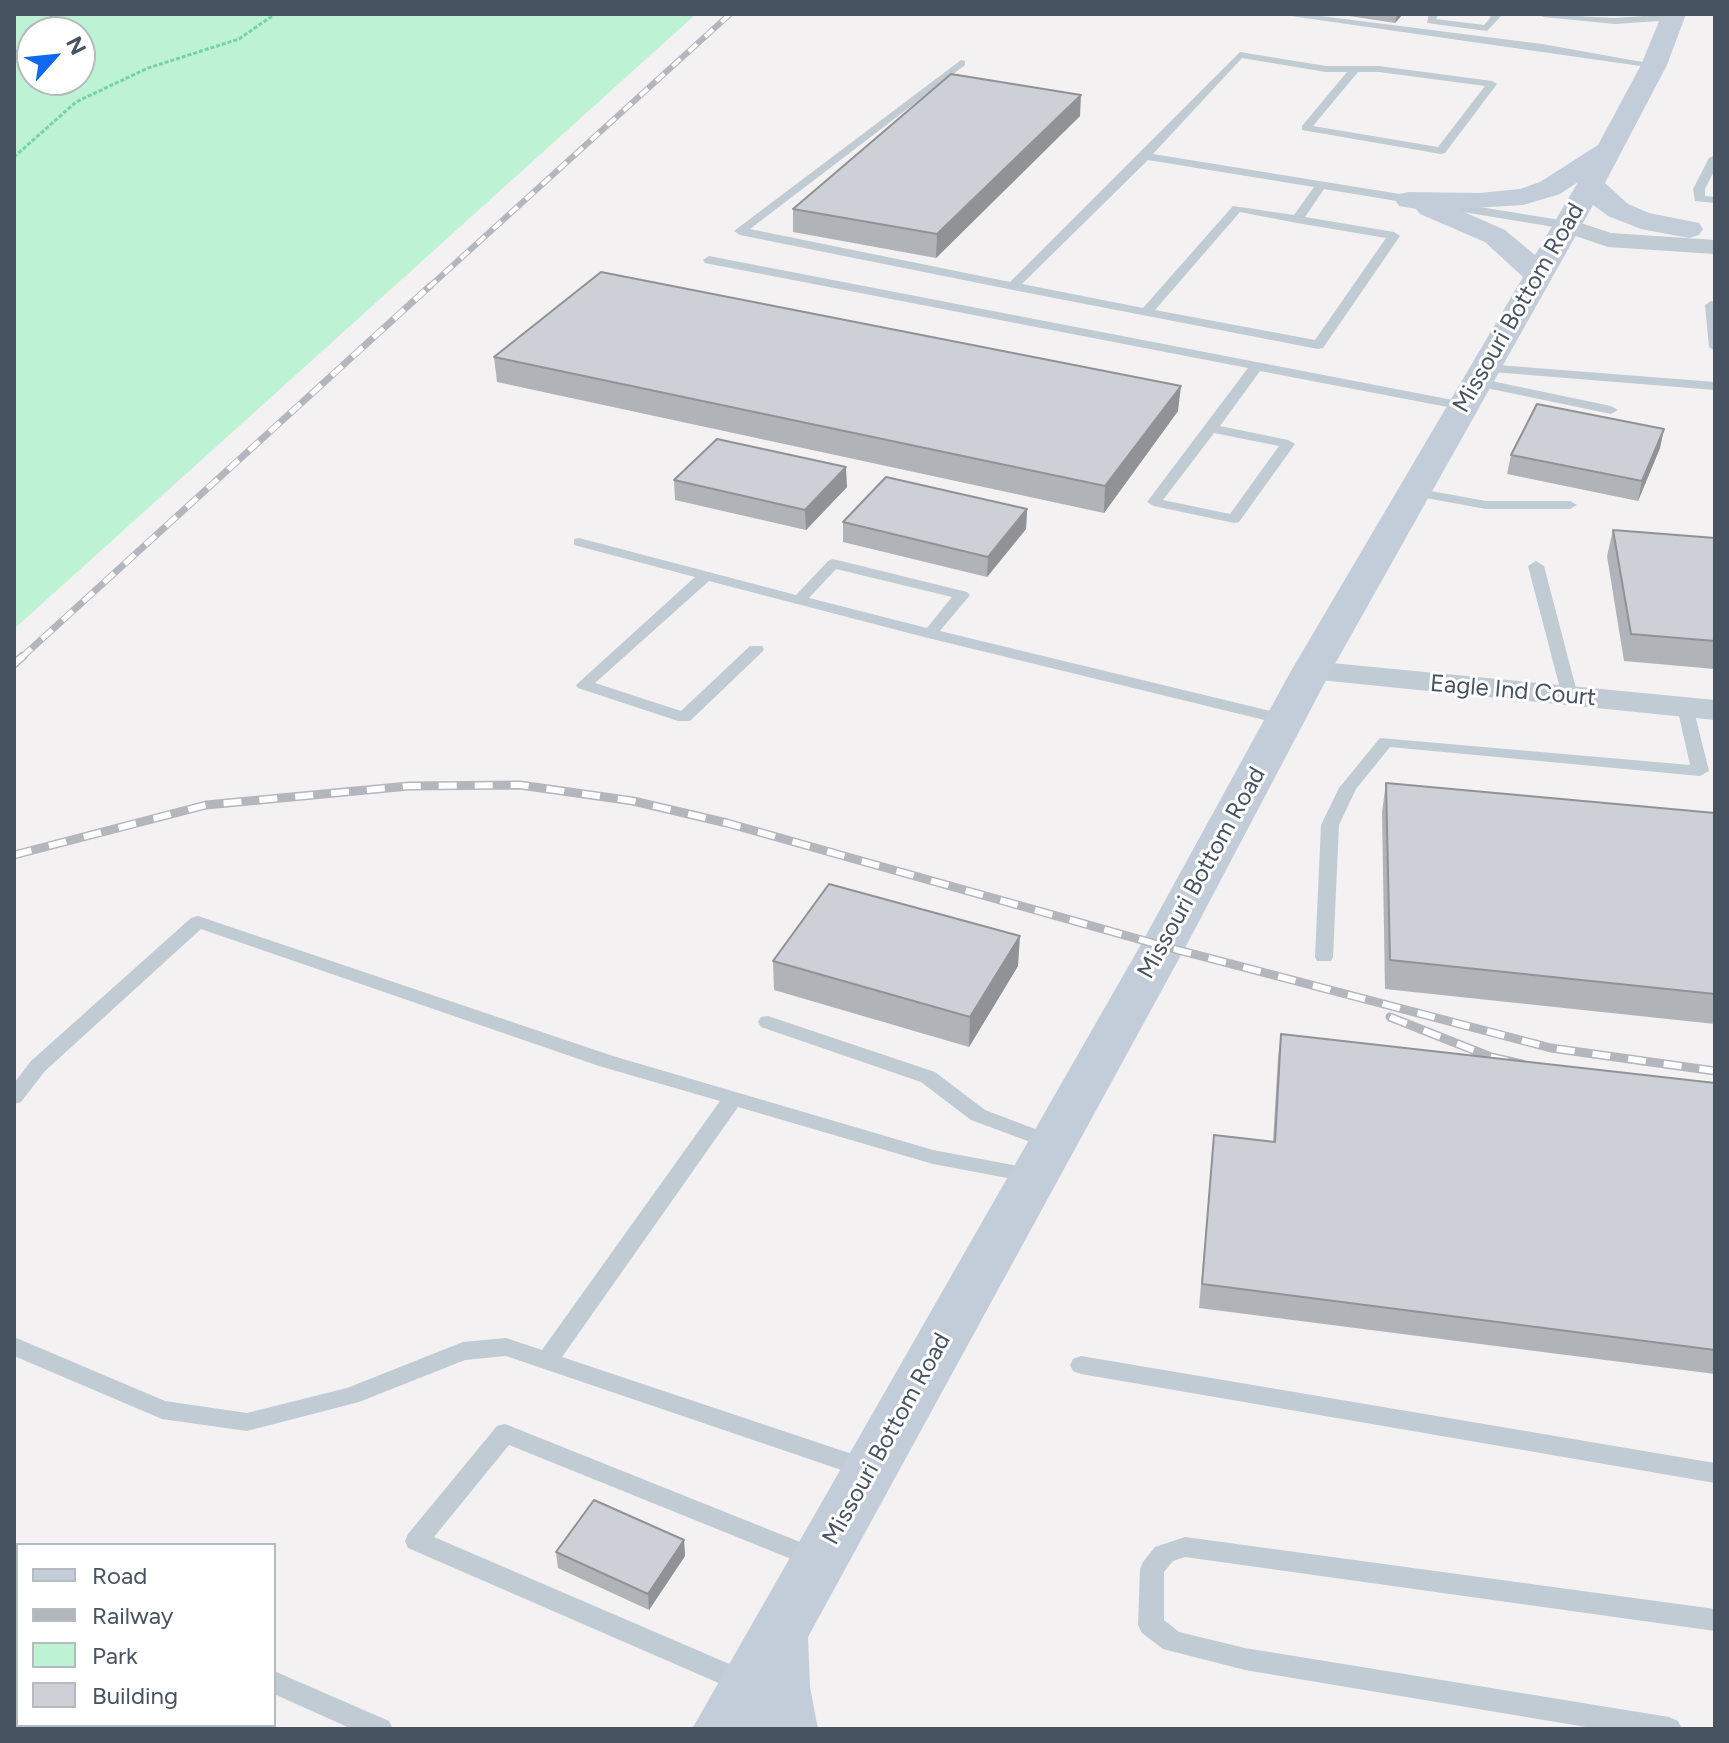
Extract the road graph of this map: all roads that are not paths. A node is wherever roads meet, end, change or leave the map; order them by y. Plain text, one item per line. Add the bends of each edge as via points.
1 (1282, 14) edge
2 (1434, 14) edge
3 (1491, 14) edge
4 (1543, 14) edge
5 (1673, 15) edge
6 (1568, 16) edge
7 (1450, 20) junction
8 (1559, 28) dead end
9 (1443, 35) junction
10 (1551, 37) dead end
11 (1542, 47) junction
12 (961, 63) dead end
13 (1654, 65) junction
14 (1355, 69) junction
15 (1608, 150) junction
16 (1145, 156) junction
17 (1715, 158) edge
18 (1591, 184) junction
19 (1321, 185) junction
20 (1409, 200) junction
21 (1715, 200) edge
22 (1297, 219) junction
23 (1566, 225) junction
24 (1702, 230) edge
25 (1715, 247) edge
26 (709, 260) dead end
27 (1538, 275) junction
28 (1013, 286) junction
29 (1711, 305) dead end
30 (1146, 312) junction
31 (1715, 347) edge
32 (1257, 366) junction
33 (1475, 385) junction
34 (1715, 386) edge
35 (1611, 410) dead end
36 (1211, 428) junction
37 (1414, 492) junction
38 (1570, 505) dead end
39 (579, 542) dead end
40 (1536, 566) dead end
41 (706, 576) junction
42 (798, 601) junction
43 (930, 634) junction
44 (756, 649) dead end
45 (1311, 671) junction
46 (1570, 696) junction
47 (1700, 709) edge
48 (1285, 720) junction
49 (1707, 772) edge
50 (1324, 957) dead end
51 (768, 1022) dead end
52 (14, 1097) edge
53 (733, 1098) junction
54 (1043, 1160) junction
55 (14, 1346) edge
56 (547, 1361) junction
57 (1081, 1365) dead end
58 (870, 1470) junction
59 (1715, 1473) edge
60 (819, 1560) junction
61 (1715, 1620) edge
62 (276, 1683) edge
63 (771, 1683) edge
64 (380, 1729) edge
65 (724, 1729) edge
66 (1669, 1729) edge

1 - 9 lane
2 - 7 lane via 1430,21
3 - 7 lane via 1497,15 1487,28
4 - 6 lane
5 - 6 lane via 1615,21
5 - 13 street, Missouri Bottom Road
6 - 8 lane
7 - 9 lane
9 - 11 lane
10 - 11 lane
11 - 13 lane
12 - 28 lane via 740,231
13 - 15 street, Missouri Bottom Road
14 - 14 lane via 1379,69 1492,84 1441,151 1306,128
14 - 16 lane via 1240,55
15 - 18 street, Missouri Bottom Road
15 - 20 street via 1550,188 1523,197
16 - 19 lane
16 - 28 lane
17 - 21 lane via 1699,199
18 - 23 street, Missouri Bottom Road
18 - 24 street via 1604,200 1641,220
19 - 20 lane
19 - 22 lane
20 - 23 lane
20 - 27 street via 1495,236
22 - 30 lane via 1237,208
22 - 30 lane via 1394,236 1318,345
23 - 24 street
23 - 25 street via 1608,240
23 - 27 street, Missouri Bottom Road
26 - 32 lane
27 - 33 street, Missouri Bottom Road
28 - 30 lane
29 - 31 lane
32 - 33 lane
32 - 36 lane
33 - 34 lane
33 - 35 lane
33 - 37 street, Missouri Bottom Road
36 - 36 lane via 1154,502 1234,519 1288,444
37 - 38 lane via 1486,505
37 - 45 street, Missouri Bottom Road
39 - 41 lane
40 - 46 lane
41 - 42 lane
41 - 44 lane via 584,685 684,717
42 - 43 lane
42 - 43 lane via 833,564 962,595
43 - 48 lane
45 - 46 street, Eagle Ind Court
45 - 48 street, Missouri Bottom Road
46 - 47 street, Eagle Ind Court
47 - 49 lane
48 - 54 street, Missouri Bottom Road
49 - 50 lane via 1386,742 1348,788 1330,825
51 - 54 lane via 928,1077
52 - 53 lane via 38,1066 198,922 606,1061
53 - 54 lane via 933,1157
53 - 56 lane
54 - 58 street, Missouri Bottom Road
55 - 56 lane via 162,1410 247,1422 351,1396 463,1351 506,1347
56 - 58 lane
57 - 59 lane
58 - 60 street, Missouri Bottom Road
60 - 63 street, Missouri Bottom Road
60 - 63 lane via 505,1433 417,1541
61 - 66 lane via 1185,1547 1164,1554 1152,1569 1151,1625 1172,1641 1245,1659
62 - 64 lane
63 - 65 street, Missouri Bottom Road

